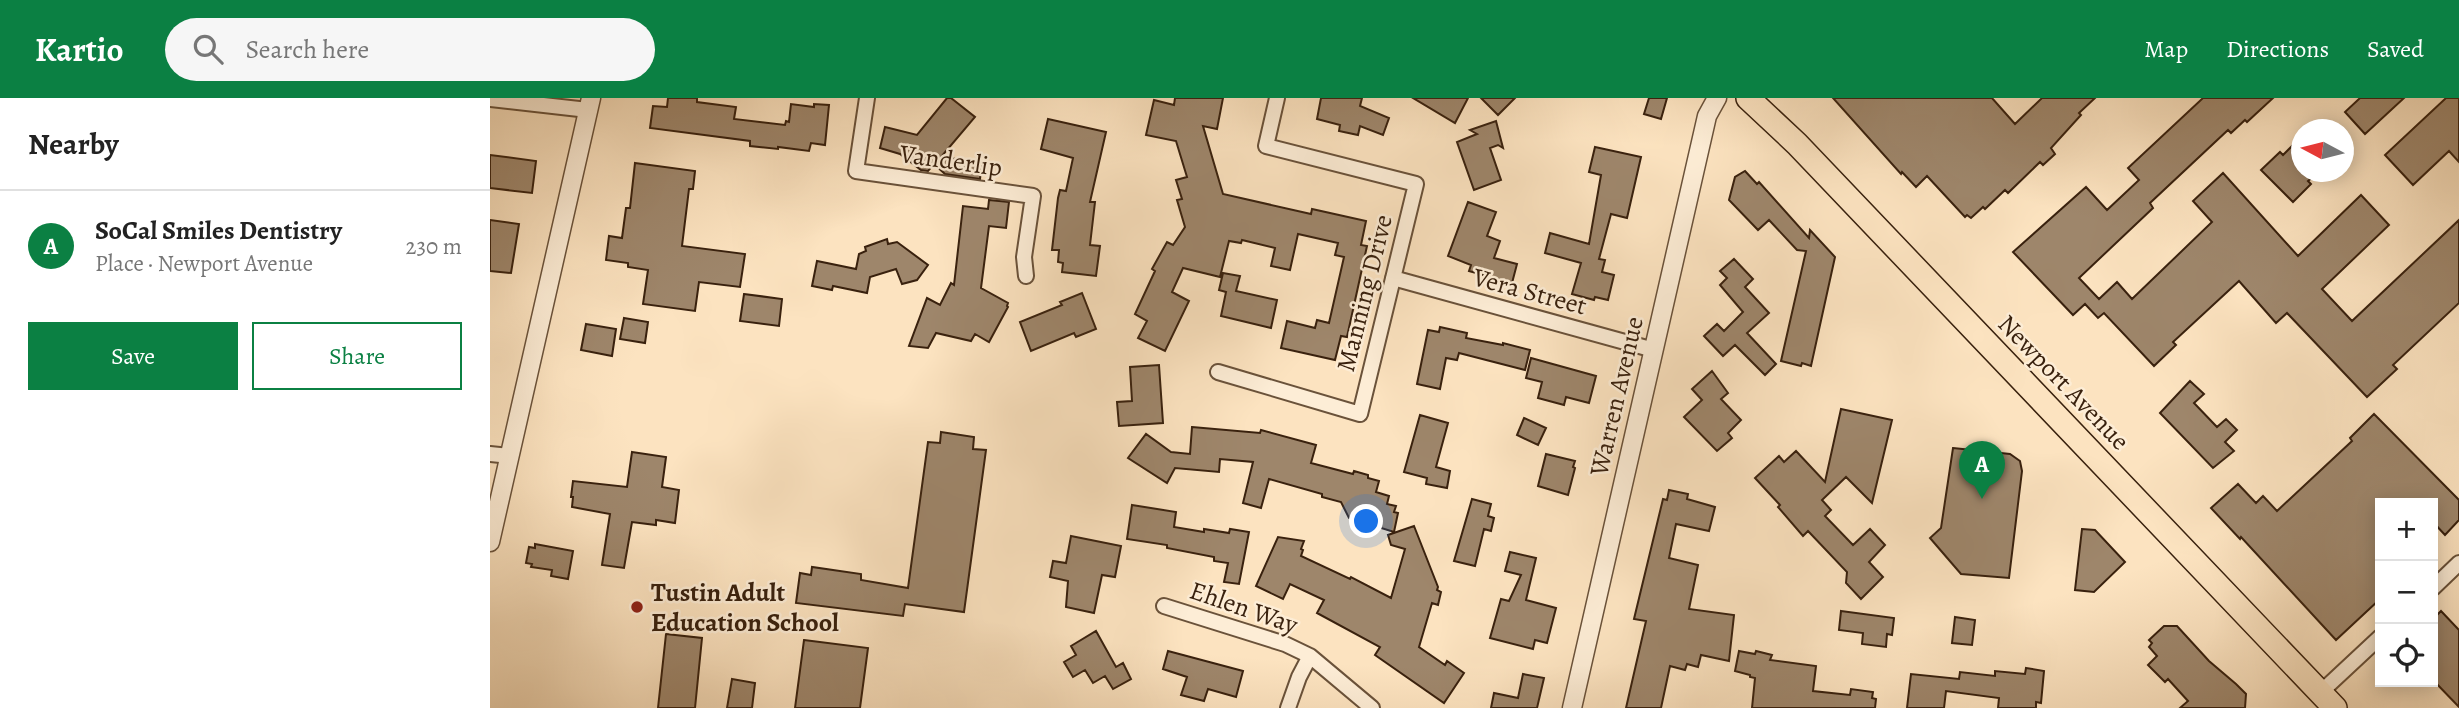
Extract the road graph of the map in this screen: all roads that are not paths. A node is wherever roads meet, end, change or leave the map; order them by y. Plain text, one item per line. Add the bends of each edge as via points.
1 (867, 98) edge
2 (1277, 98) edge
3 (1717, 98) edge
4 (1748, 98) edge
5 (490, 99) edge
6 (590, 104) edge
7 (1026, 276) dead end
8 (1393, 278) junction
9 (1654, 350) junction
10 (1218, 372) dead end
11 (490, 454) edge
12 (510, 456) junction
13 (490, 542) edge
14 (2459, 563) edge
15 (2438, 583) edge
16 (1164, 606) dead end
17 (2375, 643) edge
18 (1310, 656) junction
19 (2328, 700) edge
20 (1288, 708) edge
21 (1372, 708) edge
22 (1572, 708) edge

1 - 7 street, Vanderlip via 856,171 1032,196
2 - 8 street, Manning Drive via 1266,146 1416,184
3 - 9 street, Warren Avenue via 1707,116
4 - 19 main road, Newport Avenue
5 - 6 street
6 - 12 street
8 - 9 street, Vera Street
8 - 10 street, Manning Drive via 1360,414
9 - 22 street, Warren Avenue
11 - 12 street
12 - 13 street
14 - 15 street
16 - 18 street, Ehlen Way
17 - 19 street
18 - 20 street
18 - 21 street, Ehlen Way

